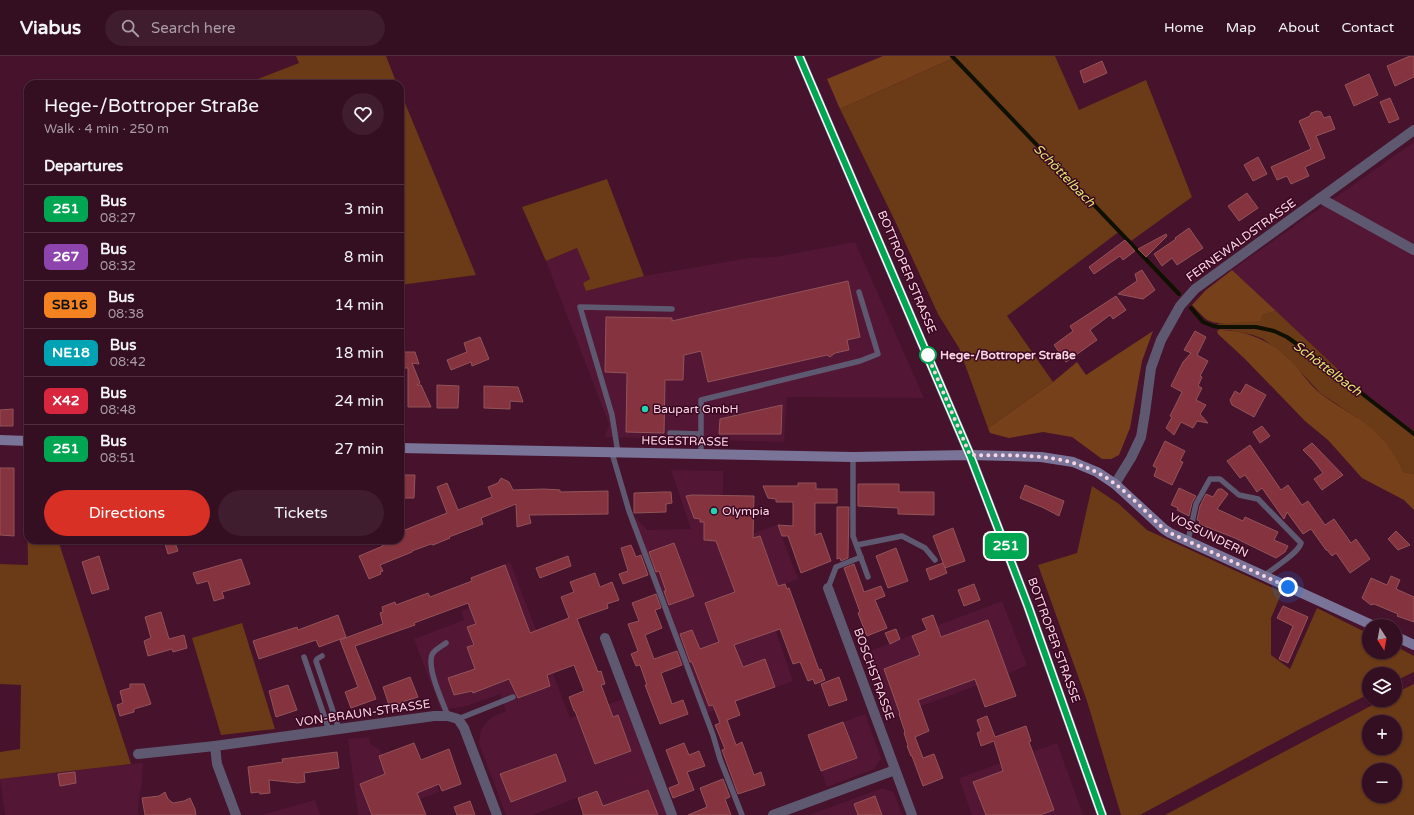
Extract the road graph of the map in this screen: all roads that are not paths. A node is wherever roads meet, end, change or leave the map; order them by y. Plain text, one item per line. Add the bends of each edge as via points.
1 (800, 56) edge
2 (1414, 130) edge
3 (1320, 198) junction
4 (1414, 250) edge
5 (859, 292) dead end
6 (672, 308) dead end
7 (670, 433) dead end
8 (700, 434) junction
9 (0, 440) edge
10 (24, 441) edge
11 (404, 448) edge
12 (615, 453) junction
13 (701, 454) junction
14 (970, 455) junction
15 (852, 457) junction
16 (1115, 484) junction
17 (1188, 541) junction
18 (857, 545) junction
19 (861, 556) junction
20 (935, 560) dead end
21 (1264, 576) junction
22 (868, 577) dead end
23 (828, 588) joint
24 (1362, 621) edge
25 (606, 638) dead end
26 (1402, 639) edge
27 (446, 643) dead end
28 (1414, 645) edge
29 (322, 656) dead end
30 (304, 657) dead end
31 (513, 696) dead end
32 (448, 716) junction
33 (458, 719) junction
34 (334, 730) junction
35 (215, 746) junction
36 (138, 754) dead end
37 (896, 770) junction
38 (236, 815) edge
39 (497, 815) edge
40 (672, 815) edge
41 (742, 815) edge
42 (773, 815) edge
43 (912, 815) edge
44 (1102, 815) edge

1 - 14 street, BOTTROPER STRASSE
2 - 3 street, FERNEWALDSTRASSE
3 - 4 street
3 - 16 street, FERNEWALDSTRASSE via 1195,289 1180,306 1161,340 1151,368 1140,437
5 - 8 lane via 878,354 860,361 700,400
6 - 12 lane via 580,307 612,415
7 - 8 lane
8 - 13 lane
9 - 10 street
11 - 12 street, HEGESTRASSE
12 - 13 street, HEGESTRASSE
12 - 41 lane via 629,511
13 - 15 street, HEGESTRASSE
14 - 15 street, HEGESTRASSE
14 - 16 street, VOSSUNDERN via 1040,457 1073,462 1097,472
14 - 44 street, BOTTROPER STRASSE via 1028,606
15 - 18 lane via 853,536
16 - 17 street, VOSSUNDERN via 1164,529
17 - 21 street, VOSSUNDERN
17 - 21 lane via 1196,504 1210,479 1220,479 1239,495 1258,499 1301,543 1301,546
18 - 19 lane
18 - 20 lane via 902,536 925,548
19 - 22 lane
19 - 23 lane via 836,567
21 - 24 street, VOSSUNDERN
23 - 37 street, BOSCHSTRASSE
25 - 40 street
26 - 28 street
27 - 32 lane via 434,652 431,659 435,682
29 - 34 lane via 316,661
30 - 34 lane
31 - 33 lane
32 - 33 street, VON-BRAUN-STRASSE
32 - 34 street, VON-BRAUN-STRASSE
33 - 39 street via 464,728
34 - 35 street, VON-BRAUN-STRASSE
35 - 36 street, VON-BRAUN-STRASSE
35 - 38 street via 217,764
37 - 42 street
37 - 43 street, BOSCHSTRASSE

